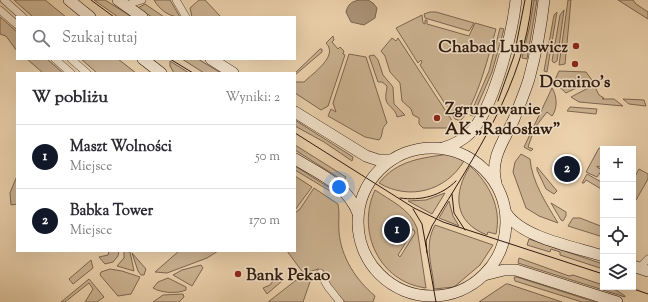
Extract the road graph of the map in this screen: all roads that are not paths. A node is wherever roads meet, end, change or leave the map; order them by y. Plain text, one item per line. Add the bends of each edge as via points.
1 (4, 0) edge
2 (69, 0) edge
3 (142, 0) edge
4 (176, 0) edge
5 (516, 0) edge
6 (544, 0) edge
7 (122, 2) edge
8 (0, 10) edge
9 (22, 16) edge
10 (89, 16) edge
11 (141, 16) edge
12 (185, 16) edge
13 (16, 24) edge
14 (56, 60) edge
15 (72, 60) edge
16 (144, 60) edge
17 (214, 60) edge
18 (70, 72) edge
19 (86, 72) edge
20 (160, 72) edge
21 (232, 72) edge
22 (296, 113) edge
23 (442, 148) junction
24 (296, 160) edge
25 (391, 160) junction
26 (496, 183) junction
27 (506, 212) junction
28 (358, 214) junction
29 (600, 255) edge
30 (648, 259) edge
31 (640, 269) edge
32 (320, 273) dead end
33 (483, 276) junction
34 (404, 290) junction
35 (460, 290) junction
36 (613, 301) edge
37 (340, 302) edge
38 (413, 302) edge
39 (455, 302) edge

1 - 9 street
2 - 10 main road
3 - 7 street
4 - 12 street
5 - 23 main road via 502,62 480,118 467,136
6 - 26 main road via 529,79 495,160
7 - 11 main road
8 - 13 street
14 - 18 street
15 - 19 street
16 - 20 main road
17 - 21 main road
22 - 25 main road via 366,156 378,160
23 - 25 main road via 413,150
23 - 26 main road via 454,150 468,157 484,169
24 - 28 main road via 343,189 352,200
25 - 28 main road via 378,170 368,184
26 - 27 main road
27 - 29 main road via 515,224 526,231
27 - 33 main road via 506,231 502,246
28 - 34 main road via 360,240 368,260 385,280
30 - 31 street
32 - 37 street
33 - 35 main road
33 - 36 main road via 504,270 516,270
34 - 35 main road via 441,296
34 - 38 main road
35 - 39 main road

